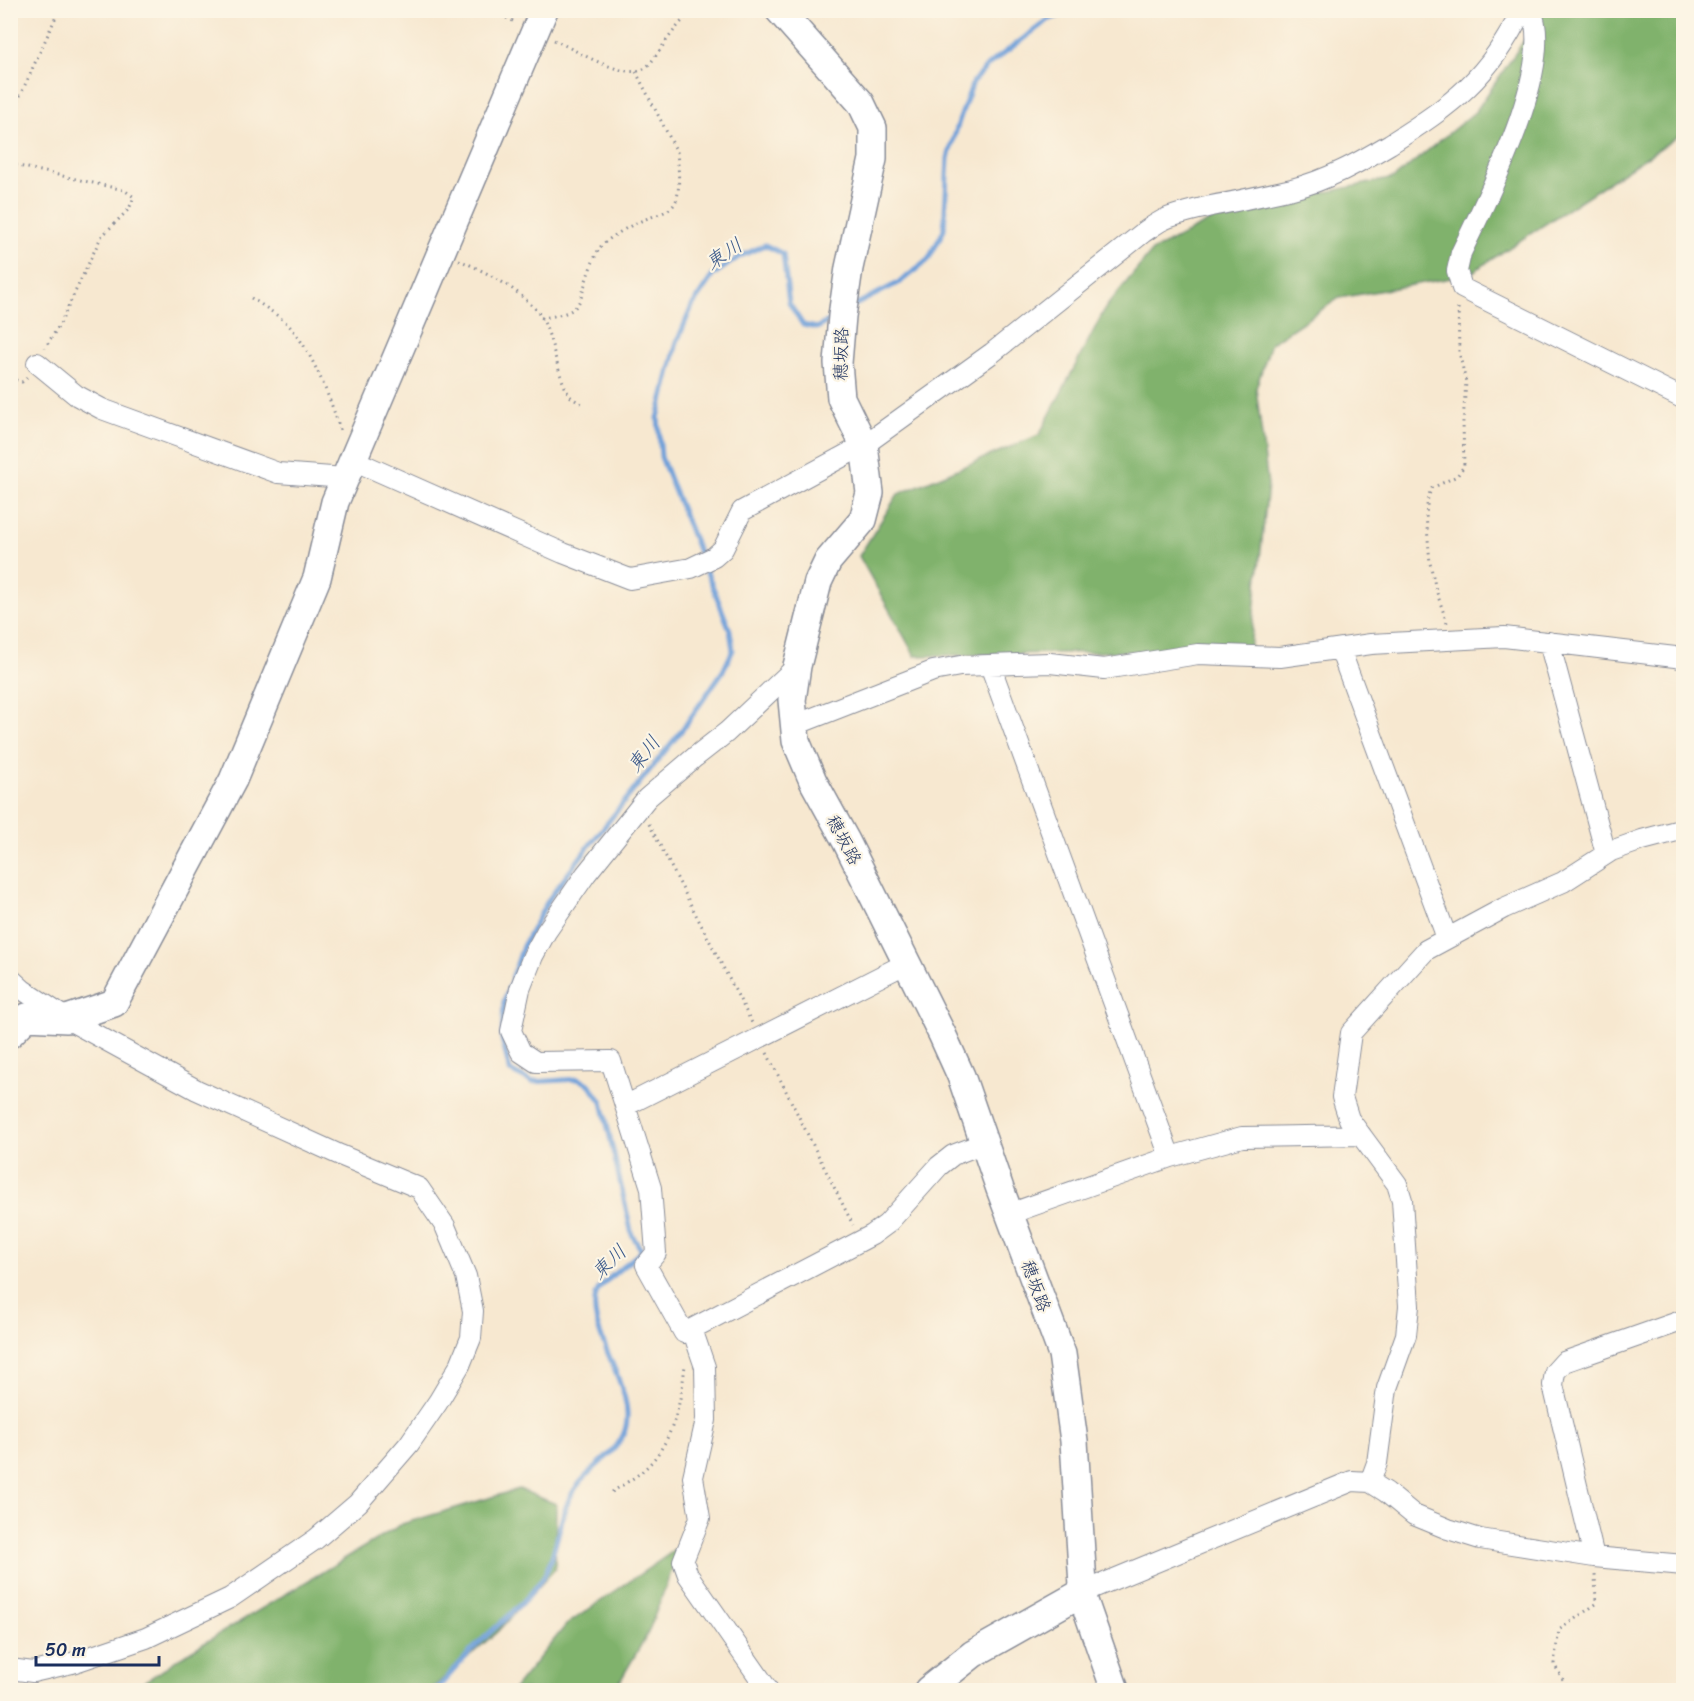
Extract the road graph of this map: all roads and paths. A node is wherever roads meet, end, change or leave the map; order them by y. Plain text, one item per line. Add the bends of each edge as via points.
1 (59, 10) edge
2 (490, 10) edge
3 (693, 10) edge
4 (779, 10) edge
5 (1522, 10) edge
6 (1531, 10) edge
7 (540, 21) edge
8 (636, 72) junction
9 (10, 118) edge
10 (10, 164) edge
11 (441, 252) junction
12 (1462, 288) junction
13 (252, 298) dead end
14 (541, 318) junction
15 (36, 363) junction
16 (10, 378) edge
17 (1683, 399) edge
18 (582, 404) dead end
19 (864, 445) junction
20 (351, 464) junction
21 (1454, 640) junction
22 (1549, 642) junction
23 (1340, 649) junction
24 (1683, 659) edge
25 (990, 665) junction
26 (797, 666) junction
27 (795, 725) junction
28 (1683, 829) edge
29 (1606, 854) junction
30 (1447, 938) junction
31 (907, 963) junction
32 (10, 978) edge
33 (67, 1019) junction
34 (10, 1034) edge
35 (625, 1106) junction
36 (1361, 1136) junction
37 (984, 1143) junction
38 (1170, 1156) junction
39 (1009, 1214) junction
40 (1683, 1320) edge
41 (688, 1331) junction
42 (1370, 1482) junction
43 (612, 1492) dead end
44 (1594, 1557) junction
45 (1683, 1565) edge
46 (1083, 1592) junction
47 (10, 1669) edge
48 (768, 1690) edge
49 (928, 1690) edge
50 (1115, 1690) edge
51 (1569, 1690) edge

1 - 9 path
2 - 7 path
3 - 8 path via 646,68
4 - 19 main road, 穂坂路 via 861,103 873,128 873,159 855,236 838,363 841,398
5 - 19 street via 1480,75 1438,114 1328,179 1164,219 992,353
6 - 12 street via 1536,38 1534,65 1510,150 1461,253 1456,271
7 - 8 path via 614,68
7 - 11 main road
8 - 14 path via 676,152 677,200 672,208 638,222 603,244 578,306 569,313
10 - 15 path via 124,190 134,197 129,209 101,237 60,324
11 - 14 path via 505,284
11 - 20 main road
12 - 17 street
12 - 21 path via 1458,300 1460,352 1466,382 1464,466 1457,476 1432,488 1426,515 1436,590
13 - 20 path via 285,321 300,340 335,413
14 - 18 path via 567,389
15 - 16 path via 22,382
15 - 20 street via 76,396 102,409 278,473
19 - 20 street via 742,511 723,549 714,557 691,568 630,579
19 - 26 main road, 穂坂路 via 870,493 863,520 828,561 818,582
20 - 33 main road via 335,502 317,578 233,780 114,1003
21 - 22 street via 1504,637
21 - 23 street
22 - 24 street
22 - 29 street
23 - 25 street via 1280,657 1198,654 1104,669 1050,663
23 - 30 street
25 - 27 street via 933,671
25 - 38 street
26 - 27 main road, 穂坂路 via 792,700
26 - 35 street via 727,732 647,798 546,932 520,989 511,1031 522,1052 536,1062 611,1061
27 - 31 main road, 穂坂路 via 796,741 813,781
28 - 29 street
29 - 30 street via 1563,882
30 - 36 street via 1426,950 1351,1033 1342,1097 1349,1119
31 - 35 street
31 - 37 main road, 穂坂路 via 961,1076
32 - 33 street
33 - 34 main road via 27,1017
33 - 47 street via 197,1090 419,1188 445,1226 466,1276 473,1311 471,1338 460,1365 409,1444 358,1503 316,1539 230,1598 146,1638 33,1672
35 - 41 street via 651,1188 656,1253 646,1265
36 - 38 street via 1242,1137
36 - 42 street via 1397,1184 1402,1200 1409,1306 1406,1335 1387,1388 1377,1463
37 - 39 main road, 穂坂路
37 - 41 street via 953,1155 939,1166 887,1224 872,1235
38 - 39 street
39 - 46 main road, 穂坂路 via 1062,1354 1074,1441
40 - 44 street via 1564,1362 1556,1372 1553,1385
41 - 43 path via 677,1413 668,1438 640,1473
41 - 48 street via 705,1367 706,1420 693,1477 700,1518 683,1561 688,1575
42 - 44 street via 1414,1515 1448,1529 1480,1539
42 - 46 street via 1352,1481
44 - 45 street
44 - 51 path via 1596,1604 1559,1630 1554,1665
46 - 49 main road via 973,1654
46 - 50 main road, 穂坂路

